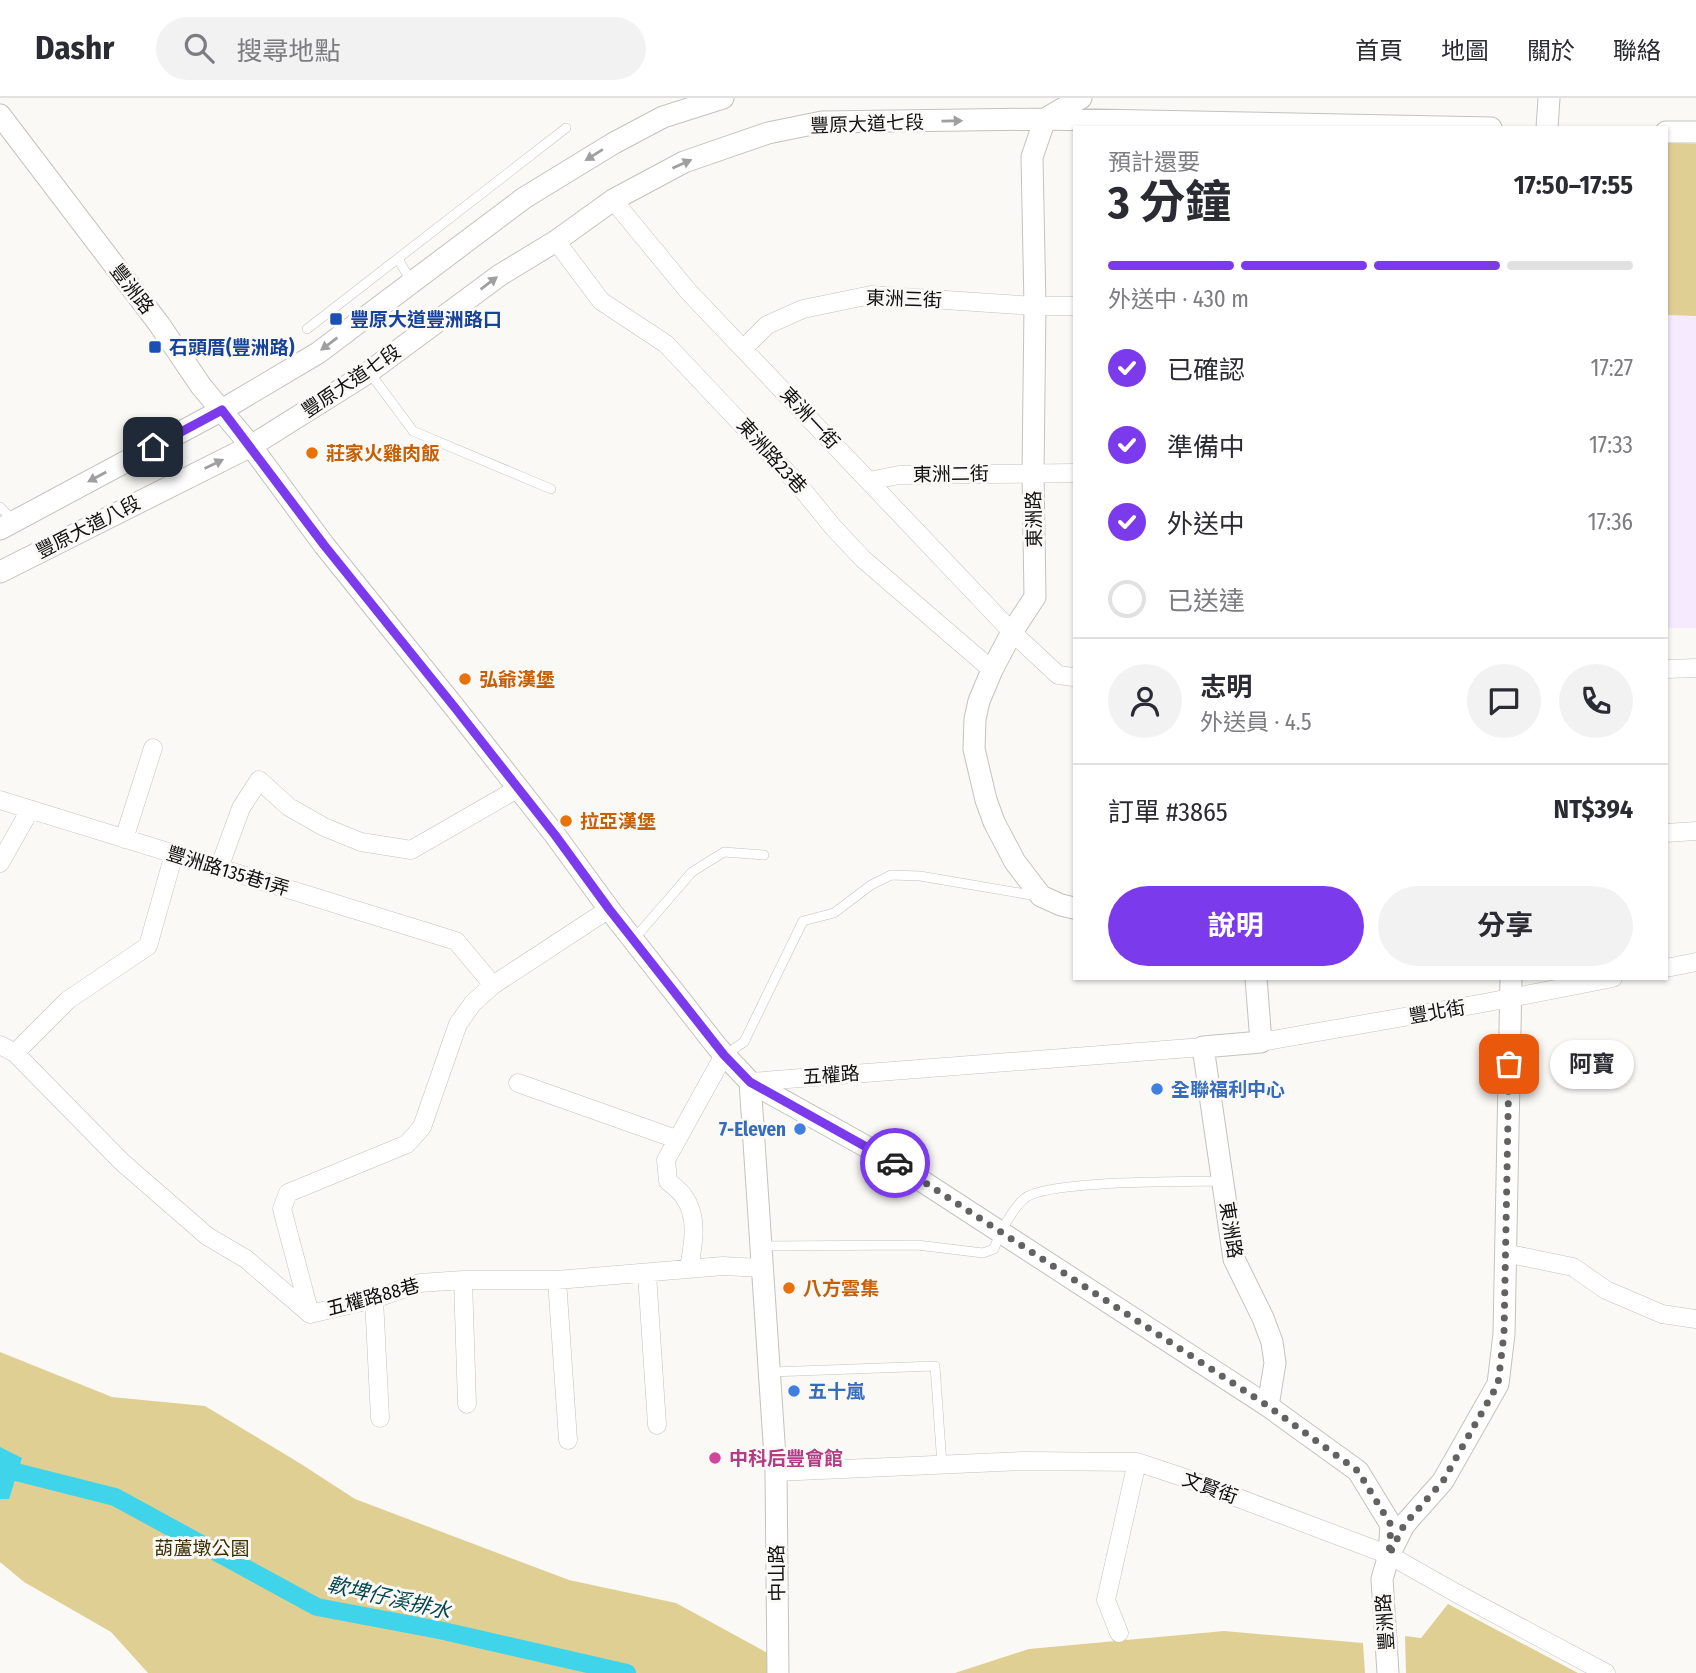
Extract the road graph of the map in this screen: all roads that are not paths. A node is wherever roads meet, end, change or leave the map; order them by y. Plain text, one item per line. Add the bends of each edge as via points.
1 (723, 98) edge
2 (1081, 98) edge
3 (1549, 98) edge
4 (0, 115) edge
5 (1045, 119) junction
6 (1392, 126) edge
7 (1547, 126) edge
8 (566, 128) dead end
9 (1668, 132) edge
10 (1696, 132) edge
11 (612, 200) junction
12 (556, 241) junction
13 (398, 259) junction
14 (412, 282) junction
15 (1035, 306) junction
16 (1073, 306) edge
17 (307, 329) dead end
18 (744, 348) junction
19 (369, 372) junction
20 (222, 410) junction
21 (251, 446) junction
22 (1033, 473) junction
23 (1073, 473) edge
24 (869, 481) junction
25 (551, 489) dead end
26 (5, 520) edge
27 (0, 572) edge
28 (1012, 632) junction
29 (1696, 668) edge
30 (1668, 669) edge
31 (992, 670) junction
32 (1073, 677) edge
33 (153, 748) dead end
34 (517, 789) junction
35 (0, 800) edge
36 (30, 810) junction
37 (1696, 831) edge
38 (1668, 833) edge
39 (124, 839) junction
40 (174, 854) junction
41 (764, 855) dead end
42 (0, 863) edge
43 (219, 868) junction
44 (1041, 896) junction
45 (1073, 908) edge
46 (609, 909) junction
47 (634, 939) junction
48 (1696, 962) edge
49 (1668, 968) edge
50 (1256, 980) edge
51 (1592, 980) edge
52 (493, 985) junction
53 (1510, 988) edge
54 (1261, 1042) junction
55 (1203, 1047) junction
56 (7, 1049) edge
57 (724, 1055) junction
58 (750, 1082) junction
59 (518, 1083) dead end
60 (676, 1139) junction
61 (1223, 1181) junction
62 (1000, 1233) junction
63 (761, 1246) junction
64 (1505, 1254) junction
65 (689, 1268) junction
66 (762, 1269) junction
67 (647, 1274) junction
68 (463, 1280) junction
69 (557, 1280) junction
70 (374, 1299) junction
71 (310, 1314) junction
72 (1696, 1319) edge
73 (771, 1372) junction
74 (467, 1404) dead end
75 (1268, 1406) junction
76 (380, 1418) dead end
77 (657, 1426) dead end
78 (568, 1440) dead end
79 (1137, 1462) junction
80 (942, 1465) junction
81 (776, 1472) junction
82 (1389, 1555) junction
83 (1119, 1633) dead end
84 (778, 1673) edge
85 (1388, 1673) edge
86 (1606, 1673) edge

1 -> 14 street via 663,117 614,143 524,198
2 - 5 street
3 - 7 street
4 - 20 street, 豐洲路
5 - 6 street, 豐原大道七段
11 -> 5 street, 豐原大道七段 via 684,162 768,133 822,122
5 - 15 street, 東洲路 via 1032,157
8 - 13 lane
9 - 10 street
11 - 12 street, 豐原大道七段
11 - 18 street, 東洲一街 via 688,291
19 -> 12 street, 豐原大道七段 via 500,275
12 - 31 street, 東洲路23巷 via 601,301 666,344 863,559
13 - 14 lane
13 - 17 lane
14 -> 20 street via 318,353
15 - 16 street, 東洲三街
15 - 18 street, 東洲三街 via 871,295 803,309 767,325
15 - 22 street, 東洲路
18 - 24 street, 東洲一街
19 - 21 street, 豐原大道七段
19 - 25 lane via 413,431
20 - 21 street, 豐洲路
20 -> 26 street, 豐原大道八段
27 -> 21 street, 豐原大道八段
21 - 34 street, 豐洲路
22 - 23 street, 東洲二街
22 - 24 street, 東洲二街 via 899,475
22 - 28 street, 東洲路 via 1035,597
24 - 28 street, 東洲一街
28 - 31 street, 東洲路
28 - 32 street, 東洲一街 via 1058,675
29 - 30 street
31 - 44 street, 東洲路 via 975,719 976,764 1004,843
33 - 39 street
34 - 43 street via 411,850 361,842 324,827 289,807 259,780 241,808
34 - 46 street, 豐洲路
35 - 36 street, 豐洲路135巷1弄
36 - 39 street, 豐洲路135巷1弄
36 - 42 street
37 - 38 street
39 - 40 street, 豐洲路135巷1弄
40 - 43 street, 豐洲路135巷1弄
40 - 56 street via 148,946 68,1000
41 - 47 lane via 724,852 691,872
43 - 52 street, 豐洲路135巷1弄 via 456,941
44 - 45 street
44 - 57 lane via 891,874 834,914 803,920 744,1042
46 - 47 street, 豐洲路
46 - 52 street
47 - 57 street, 豐洲路
48 - 49 street
50 - 54 street
51 - 53 street, 豐北街
52 - 71 street via 458,1024 422,1127 407,1144 288,1193 282,1209
53 - 54 street, 豐北街
53 - 64 street
54 - 55 street, 五權路
55 - 58 street, 五權路
55 - 61 street, 東洲路
56 - 71 street, 五權路88巷 via 122,1163
57 - 58 street, 豐洲路
57 - 60 street
58 - 62 street, 豐洲路 via 886,1157
58 - 63 street
59 - 60 street
60 - 65 street via 666,1160 668,1181 684,1196 693,1219
61 - 62 lane via 1064,1186 1025,1198
61 - 75 street, 東洲路 via 1234,1259 1272,1342 1275,1363
62 - 63 lane via 994,1249 983,1253 917,1245
62 - 75 street, 豐洲路
63 - 66 street
64 - 72 street via 1573,1267 1606,1290 1662,1314
64 - 82 street via 1498,1384 1443,1481 1404,1525
65 - 66 street, 五權路88巷
65 - 67 street, 五權路88巷
66 - 73 street
67 - 69 street, 五權路88巷
67 - 77 street
68 - 69 street, 五權路88巷
68 - 70 street, 五權路88巷 via 420,1283
68 - 74 street
69 - 78 street
70 - 71 street, 五權路88巷
70 - 76 street
73 - 80 lane via 935,1366
73 - 81 street
75 - 82 street, 豐洲路 via 1358,1471 1391,1525
79 - 80 street, 文賢街
79 - 82 street, 文賢街
79 - 83 street via 1106,1600
80 - 81 street, 文賢街
81 - 84 street, 中山路
82 - 85 street, 豐洲路 via 1382,1579
82 - 86 street, 文賢街

